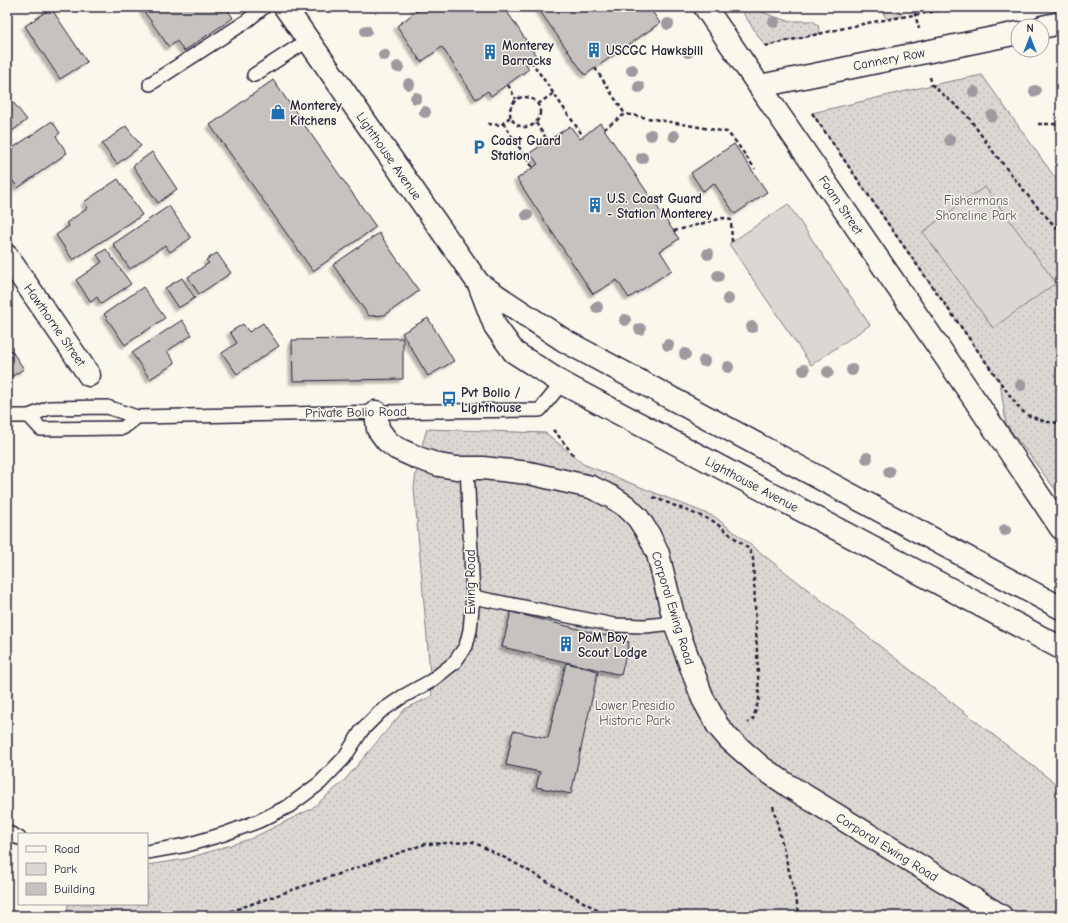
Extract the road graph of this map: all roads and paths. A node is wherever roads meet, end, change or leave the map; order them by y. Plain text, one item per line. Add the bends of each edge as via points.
1 (264, 7) edge
2 (285, 7) edge
3 (705, 7) edge
4 (910, 7) edge
5 (960, 7) edge
6 (916, 14) junction
7 (1061, 23) edge
8 (1050, 25) edge
9 (1010, 35) edge
10 (308, 40) junction
11 (765, 46) dead end
12 (531, 61) dead end
13 (595, 68) dead end
14 (254, 75) dead end
15 (150, 84) dead end
16 (508, 85) dead end
17 (932, 85) dead end
18 (760, 86) junction
19 (554, 93) junction
20 (516, 99) junction
21 (538, 104) junction
22 (812, 113) dead end
23 (625, 114) junction
24 (510, 117) junction
25 (503, 123) junction
26 (536, 123) junction
27 (488, 124) dead end
28 (1038, 124) dead end
29 (1061, 124) edge
30 (604, 129) dead end
31 (583, 136) dead end
32 (548, 141) dead end
33 (533, 168) dead end
34 (755, 169) dead end
35 (674, 231) dead end
36 (1061, 233) edge
37 (732, 242) dead end
38 (7, 256) edge
39 (479, 284) junction
40 (89, 375) dead end
41 (562, 383) junction
42 (376, 412) junction
43 (7, 416) edge
44 (28, 416) junction
45 (137, 417) junction
46 (1061, 423) edge
47 (552, 430) dead end
48 (575, 458) dead end
49 (466, 467) junction
50 (647, 494) dead end
51 (1061, 528) edge
52 (473, 596) junction
53 (1061, 608) edge
54 (675, 623) junction
55 (1061, 648) edge
56 (748, 723) dead end
57 (772, 804) dead end
58 (7, 832) edge
59 (18, 838) edge
60 (148, 852) edge
61 (217, 916) edge
62 (608, 916) edge
63 (800, 916) edge
64 (1001, 916) edge

1 - 15 lane via 244,23
2 - 10 main road, Lighthouse Avenue
3 - 18 main road, Foam Street
4 - 6 path
5 - 6 path
6 - 11 path
7 - 8 main road
9 - 18 main road, Cannery Row
10 - 14 lane
10 - 39 main road, Lighthouse Avenue
12 - 19 path
13 - 23 path
16 - 20 path
17 - 36 path via 967,115 1033,202
18 - 51 main road, Foam Street
19 - 21 path
19 - 31 path
20 - 21 path via 530,97
20 - 24 path via 510,107
21 - 26 path via 540,114
22 - 46 path via 897,238 1019,408 1027,415 1046,422
23 - 30 path
23 - 34 path via 727,132
24 - 25 path
24 - 26 path via 512,122 521,127
25 - 27 path
25 - 33 path
26 - 32 path
28 - 29 path
35 - 37 path via 724,218 731,220
38 - 40 main road, Hawthorne Street
39 - 41 main road, Lighthouse Avenue via 495,326 514,352
39 - 53 main road, Lighthouse Avenue via 565,341
41 - 42 lane, Private Bolio Road via 540,410
41 - 55 main road, Lighthouse Avenue
42 - 45 lane, Private Bolio Road
42 - 49 main road, Corporal Ewing Road via 378,429 396,448 439,465
43 - 44 lane, Private Bolio Road
44 - 45 lane, Private Bolio Road via 48,408 108,407
44 - 45 lane via 42,429 123,428
47 - 48 path
49 - 52 lane, Ewing Road
49 - 54 main road, Corporal Ewing Road via 529,473 591,487 627,507 638,518 658,554
50 - 56 path via 713,521 749,549 753,558 759,699 753,719
52 - 54 lane via 614,625 645,626
52 - 60 lane, Ewing Road via 466,646 454,663 431,681 380,712 362,730 344,758 320,783 289,806 259,821 187,845
54 - 64 main road, Corporal Ewing Road via 703,699 718,726 737,747 789,786
57 - 63 path
58 - 59 lane
61 - 62 path via 426,844 473,842

